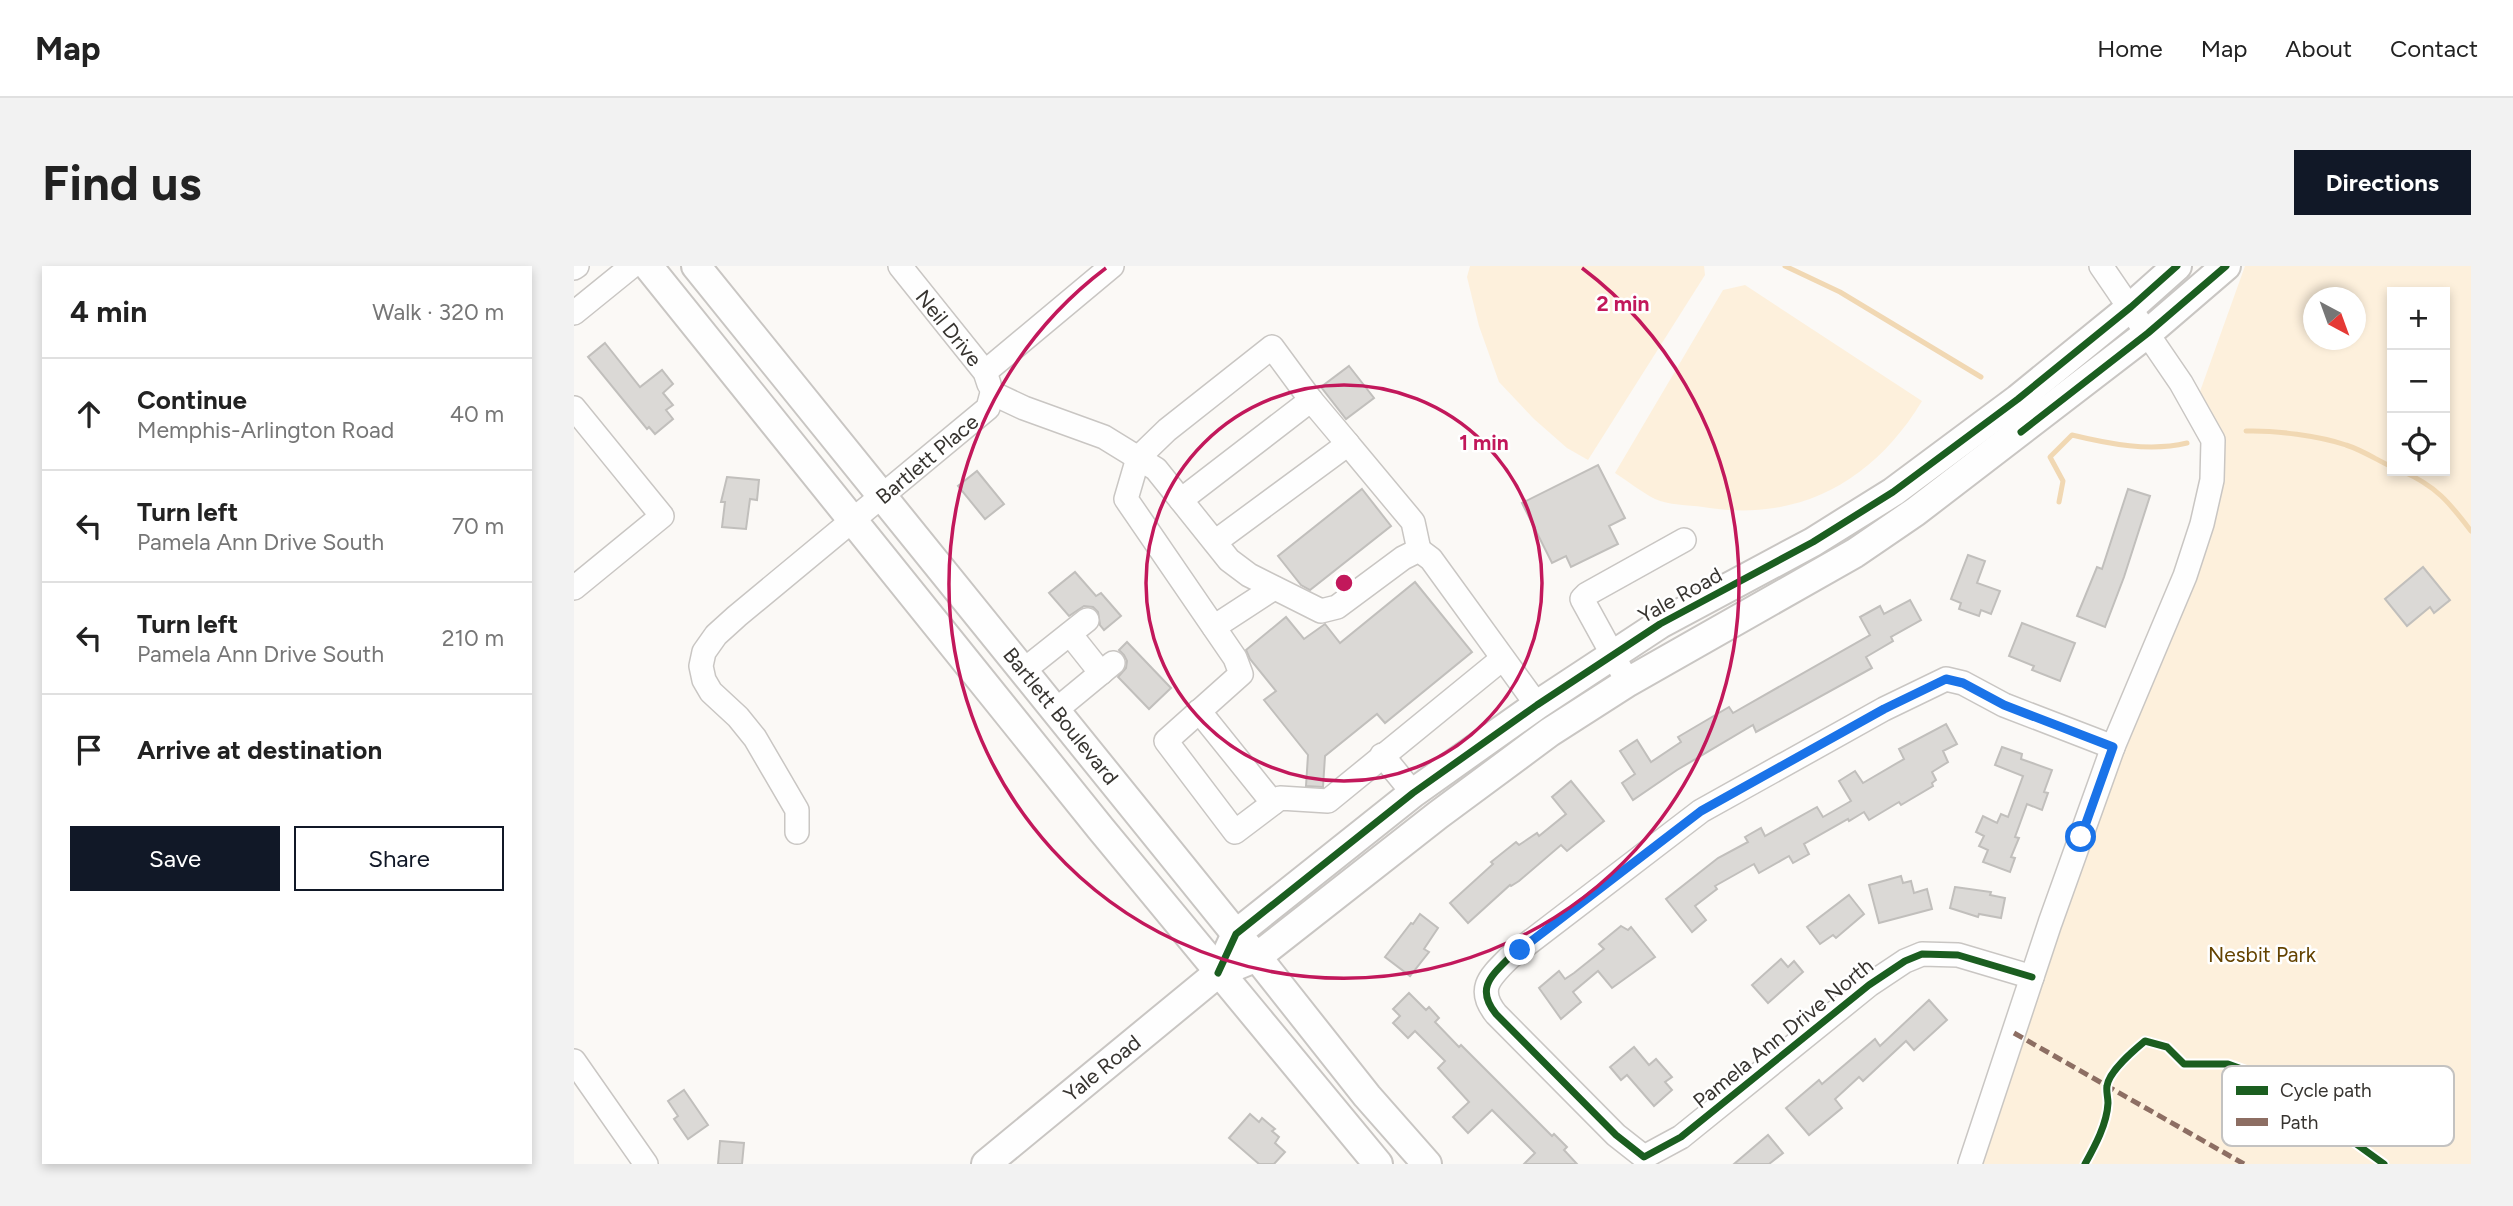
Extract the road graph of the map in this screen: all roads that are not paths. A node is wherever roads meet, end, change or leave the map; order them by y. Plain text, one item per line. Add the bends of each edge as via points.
1 (632, 266) edge
2 (648, 266) edge
3 (696, 266) edge
4 (900, 266) edge
5 (1112, 266) edge
6 (2101, 266) edge
7 (2177, 266) edge
8 (2226, 266) edge
9 (2131, 307) junction
10 (574, 313) edge
11 (2148, 334) junction
12 (988, 382) junction
13 (1311, 400) junction
14 (574, 408) edge
15 (1348, 444) junction
16 (1138, 458) junction
17 (882, 497) junction
18 (1181, 500) junction
19 (854, 520) junction
20 (1684, 540) dead end
21 (1215, 542) junction
22 (1419, 550) junction
23 (574, 588) edge
24 (1275, 588) junction
25 (1214, 627) junction
26 (1612, 655) junction
27 (1502, 659) junction
28 (1628, 682) junction
29 (1041, 690) junction
30 (1537, 705) junction
31 (1199, 711) junction
32 (1011, 716) junction
33 (2113, 747) junction
34 (1382, 755) junction
35 (1413, 793) junction
36 (1273, 803) junction
37 (797, 832) dead end
38 (1236, 934) junction
39 (1257, 957) junction
40 (1218, 973) junction
41 (2032, 978) junction
42 (574, 1060) edge
43 (646, 1164) edge
44 (986, 1164) edge
45 (1378, 1164) edge
46 (1427, 1164) edge
47 (1970, 1164) edge

1 - 10 street
2 - 19 main road, Bartlett Boulevard
3 - 17 main road, Bartlett Boulevard
4 - 12 street, Neil Drive
5 - 12 street, Bartlett Place
6 - 9 street
7 - 9 main road, Yale Road
8 - 11 main road, Yale Road
9 - 11 street
9 - 26 main road, Yale Road via 1958,446 1893,492
11 - 28 main road, Yale Road via 1915,512 1855,552
11 - 33 street via 2213,440 2212,480 2185,576
12 - 16 street via 1024,408 1104,437
12 - 17 street, Bartlett Place via 988,408
13 - 15 street
13 - 16 street via 1272,347
13 - 18 street
14 - 23 street via 662,516
15 - 21 street
15 - 22 street via 1413,522
16 - 18 street via 1156,469
16 - 25 street via 1126,499
17 - 19 street, Bartlett Place
17 - 29 main road, Bartlett Boulevard
18 - 21 street
19 - 32 main road, Bartlett Boulevard
19 - 37 street, Bartlett Place via 716,635 701,666 711,692 755,738 780,779 797,810
20 - 26 street via 1582,599
21 - 24 street via 1249,575
22 - 24 street via 1337,607 1321,611
22 - 27 street via 1431,559
24 - 25 street
25 - 31 street via 1241,674
26 - 28 street
26 - 30 main road, Yale Road
27 - 30 street
27 - 34 street
28 - 39 main road, Yale Road via 1550,732
29 - 29 street via 1107,668 1079,627
29 - 32 main road
29 - 38 main road, Bartlett Boulevard
30 - 35 main road, Yale Road
31 - 36 street
31 - 36 street via 1166,741 1235,832
32 - 40 main road, Bartlett Boulevard
33 - 41 street
33 - 41 street, Pamela Ann Drive North via 2004,705 1945,671 1701,811 1509,958 1487,985 1487,1001 1616,1135 1644,1157 1681,1137 1905,961 1922,954 1958,955
34 - 35 street
34 - 36 street via 1328,801 1280,798
35 - 38 main road, Yale Road
38 - 39 main road, Bartlett Boulevard
38 - 40 main road, Yale Road
39 - 40 main road, Yale Road
39 - 46 main road, Bartlett Boulevard
40 - 44 main road, Yale Road
40 - 45 main road, Bartlett Boulevard
41 - 47 street
42 - 43 street

